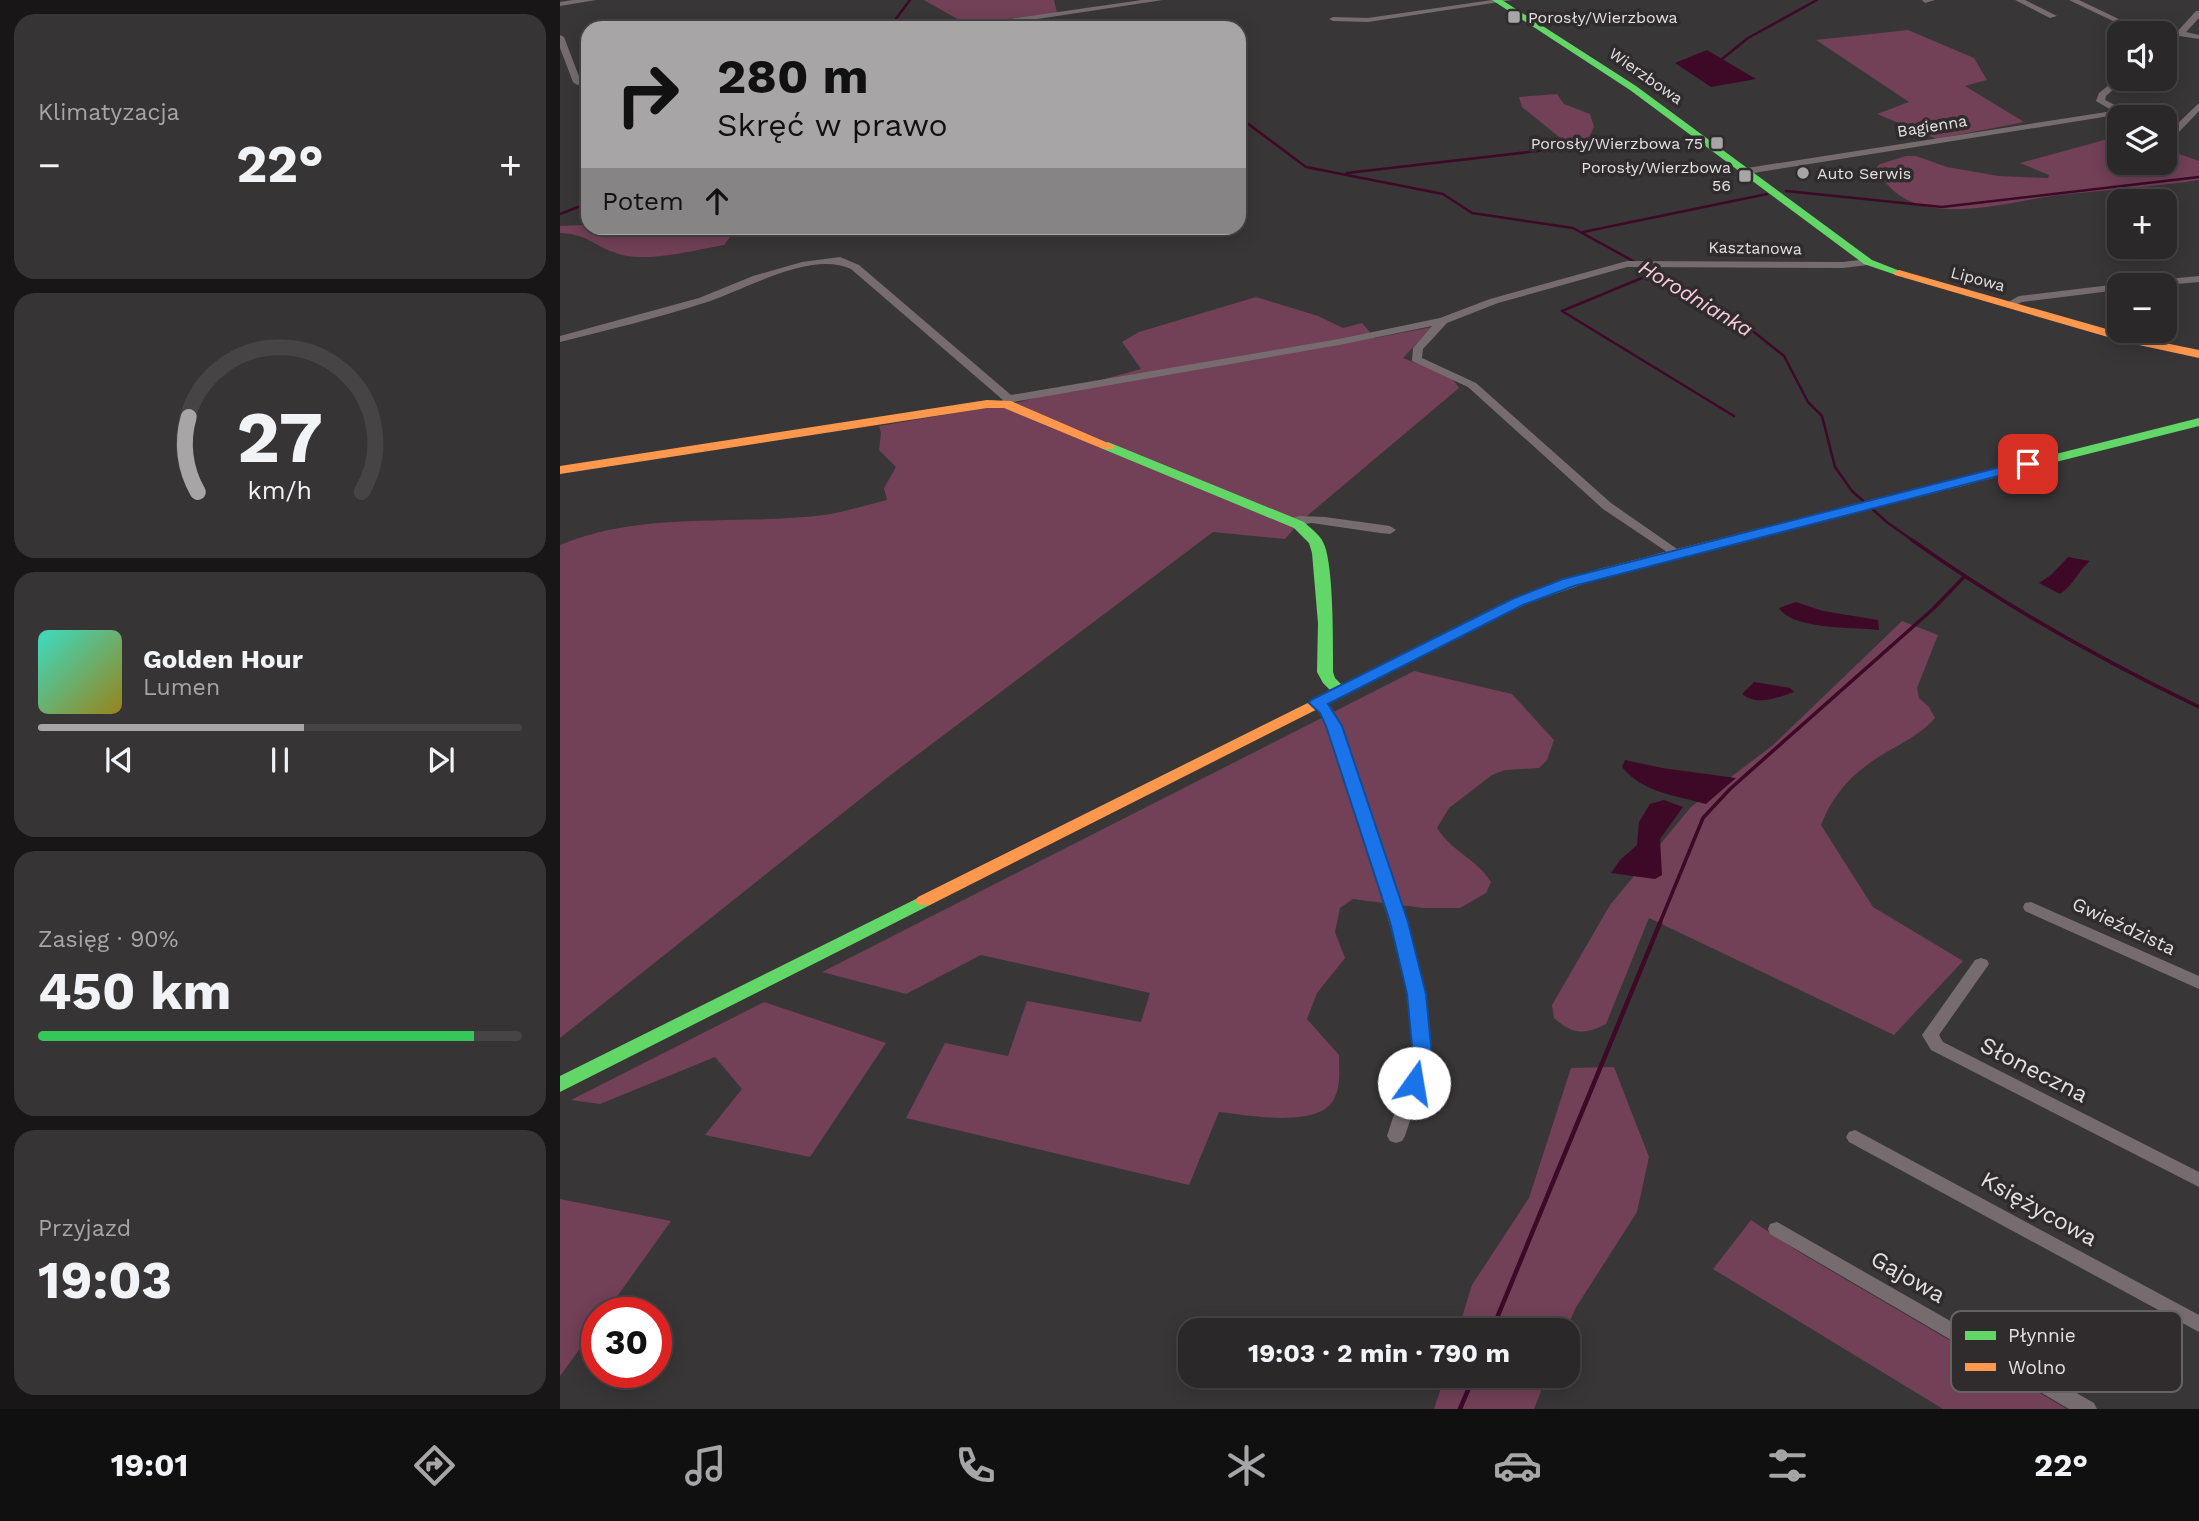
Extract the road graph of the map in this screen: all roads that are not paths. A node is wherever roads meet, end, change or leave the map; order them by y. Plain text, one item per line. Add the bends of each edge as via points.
1 (592, 0) edge
2 (1159, 0) edge
3 (1501, 0) edge
4 (2019, 0) edge
5 (2073, 0) edge
6 (560, 4) edge
7 (2199, 13) edge
8 (2053, 16) dead end
9 (1333, 19) dead end
10 (1010, 21) edge
11 (2118, 21) edge
12 (2180, 34) junction
13 (2177, 35) edge
14 (560, 37) edge
15 (2199, 37) edge
16 (581, 81) edge
17 (2107, 91) edge
18 (2107, 106) edge
19 (2199, 106) edge
20 (2107, 114) edge
21 (2177, 129) edge
22 (1747, 171) junction
23 (1771, 188) joint
24 (1868, 262) junction
25 (2199, 279) edge
26 (2177, 281) edge
27 (2107, 288) edge
28 (2008, 305) junction
29 (1443, 321) junction
30 (560, 339) edge
31 (2199, 354) edge
32 (1007, 401) junction
33 (2199, 422) edge
34 (560, 470) edge
35 (1292, 522) junction
36 (1390, 530) dead end
37 (1676, 554) junction
38 (1340, 691) junction
39 (1317, 703) junction
40 (2032, 907) dead end
41 (1981, 964) dead end
42 (2199, 983) edge
43 (560, 1085) edge
44 (1396, 1136) dead end
45 (1855, 1137) dead end
46 (2199, 1180) edge
47 (1777, 1229) dead end
48 (2175, 1311) edge
49 (2182, 1315) edge
50 (2199, 1324) edge
51 (1951, 1330) edge
52 (2058, 1392) edge
53 (2087, 1409) edge

1 - 6 street
2 - 10 street
3 - 9 street via 1368,20
3 - 22 street, Wierzbowa
4 - 8 street
5 - 11 street
7 - 12 street
12 - 13 street
12 - 15 street
14 - 16 street via 577,82
17 - 18 street via 2099,98
19 - 21 street
20 - 22 street, Bagienna
22 - 23 street, Wierzbowa
23 - 24 street, Lipowa
24 - 28 street, Lipowa
24 - 29 street, Kasztanowa via 1637,263 1494,301
25 - 26 street
27 - 28 street via 2020,299
28 - 31 street, Lipowa
29 - 32 street, Kasztanowa
29 - 37 street via 1418,348 1416,359 1472,385 1606,506
30 - 32 street via 703,300 768,274 840,260 855,267
32 - 34 street
32 - 35 street
33 - 37 street
35 - 36 street via 1305,517
35 - 38 street via 1309,534 1319,552 1325,672
37 - 38 street via 1518,602
38 - 39 street
39 - 43 street
39 - 44 street via 1334,726 1399,922 1417,994 1422,1056
40 - 42 street, Gwieździsta
41 - 46 street, Słoneczna via 1930,1035 1937,1046
45 - 48 street, Księżycowa
47 - 51 street, Gajowa
49 - 50 street, Księżycowa
52 - 53 street, Gajowa

